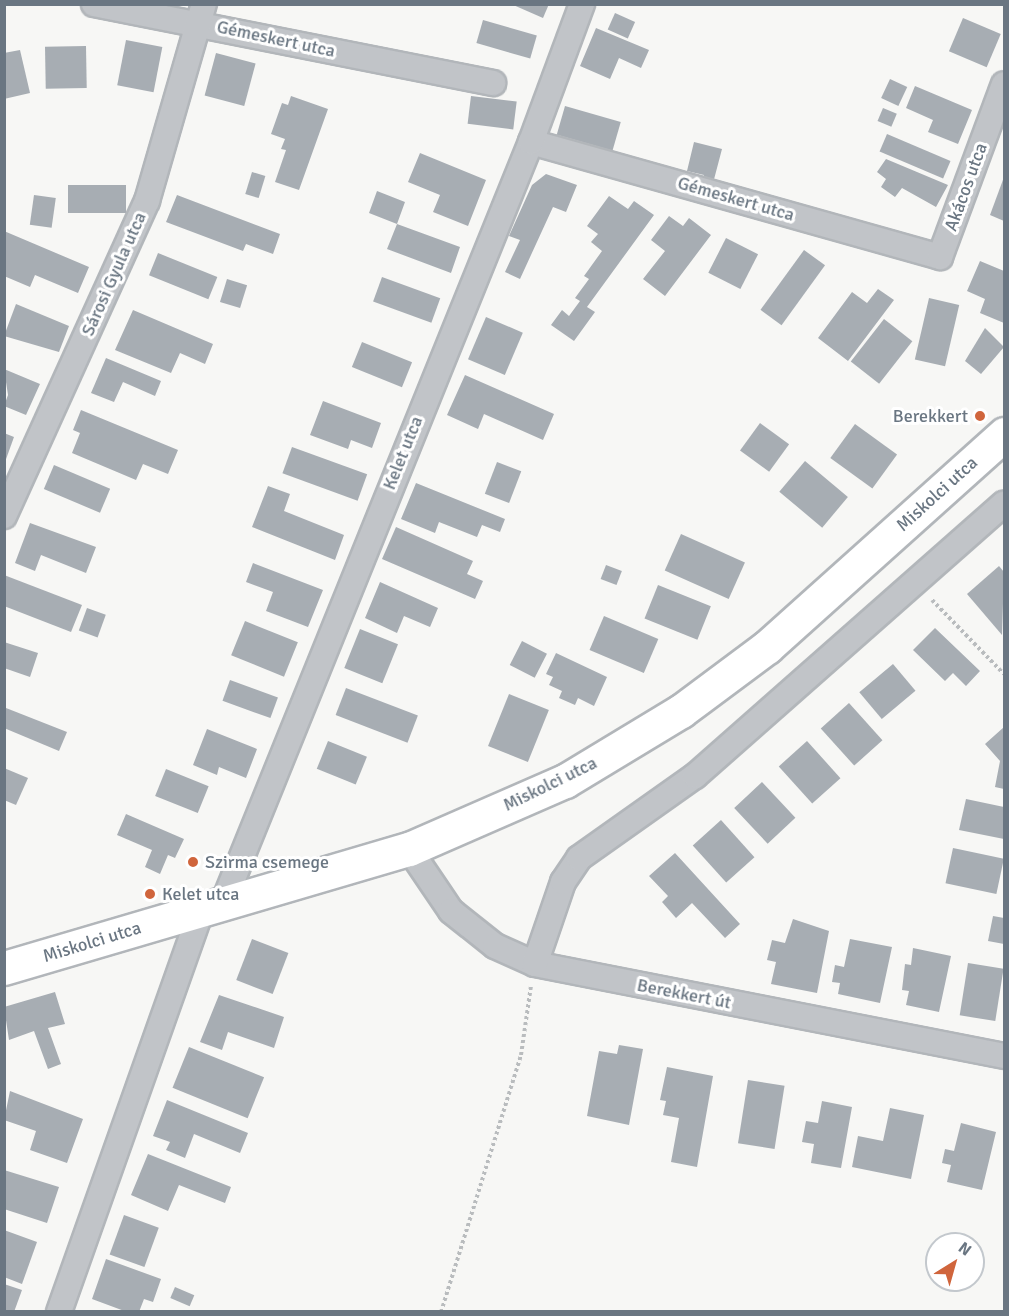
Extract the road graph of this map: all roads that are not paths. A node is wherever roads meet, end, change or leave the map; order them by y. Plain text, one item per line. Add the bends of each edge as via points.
1 (94, 4) edge
2 (582, 4) edge
3 (202, 14) edge
4 (493, 83) dead end
5 (1005, 84) edge
6 (531, 142) junction
7 (940, 257) joint
8 (1005, 434) edge
9 (1005, 504) edge
10 (4, 516) edge
11 (409, 849) junction
12 (212, 906) junction
13 (535, 964) junction
14 (4, 968) edge
15 (1005, 1056) edge
16 (58, 1311) edge

1 - 3 street, Gémeskert utca
2 - 6 street, Kelet utca
3 - 4 street, Gémeskert utca
3 - 10 street, Sárosi Gyula utca via 147,201
5 - 7 street, Akácos utca
6 - 7 street, Gémeskert utca
6 - 12 street, Kelet utca
8 - 11 main road, Miskolci utca via 767,647 681,711 565,781
9 - 13 street via 696,776 579,858 563,882
11 - 12 main road, Miskolci utca
11 - 13 street, Berekkert út via 451,911 495,946
12 - 14 main road, Miskolci utca
12 - 16 street, Kelet utca
13 - 15 street, Berekkert út

